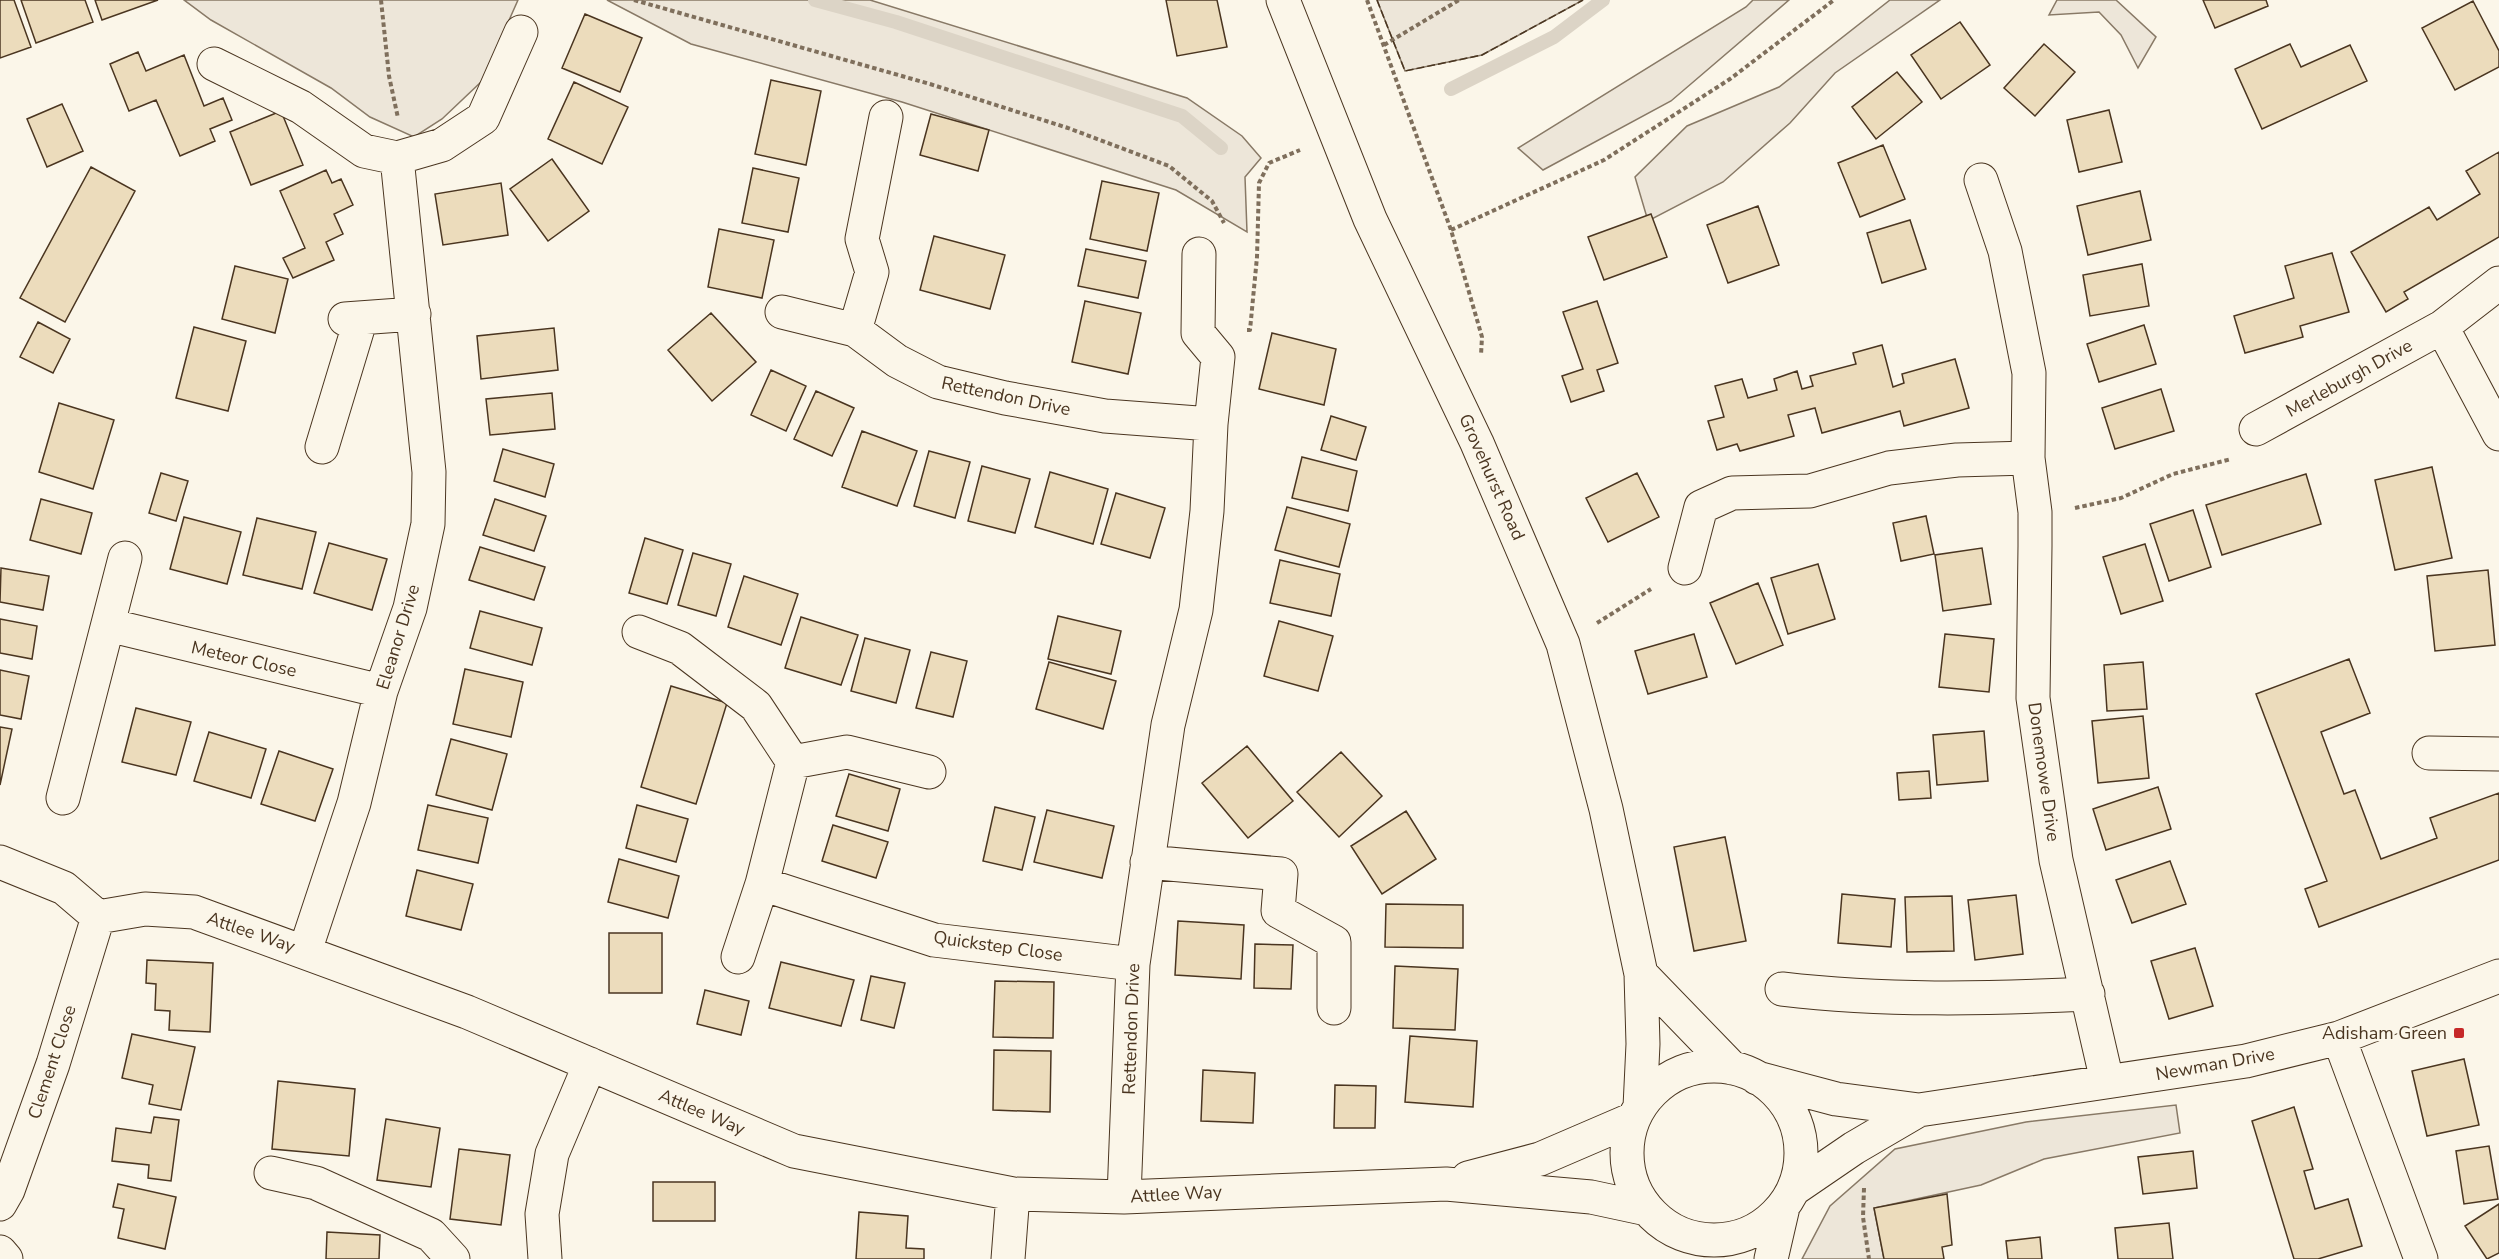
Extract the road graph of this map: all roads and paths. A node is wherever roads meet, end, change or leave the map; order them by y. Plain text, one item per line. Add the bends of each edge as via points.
1 (381, 0) edge
2 (634, 0) edge
3 (1283, 0) edge
4 (1367, 0) edge
5 (1460, 0) edge
6 (1834, 0) edge
7 (521, 32) dead end
8 (1384, 45) junction
9 (214, 64) dead end
10 (886, 117) dead end
11 (1336, 134) junction
12 (397, 158) junction
13 (1981, 180) dead end
14 (1226, 227) dead end
15 (1451, 230) junction
16 (1199, 254) dead end
17 (2499, 283) edge
18 (782, 312) dead end
19 (414, 314) junction
20 (2442, 327) junction
21 (855, 330) junction
22 (1218, 357) junction
23 (1481, 360) dead end
24 (1211, 424) junction
25 (2256, 429) joint
26 (2499, 434) edge
27 (322, 447) dead end
28 (2028, 458) junction
29 (2035, 512) junction
30 (125, 558) dead end
31 (1685, 568) joint
32 (108, 625) junction
33 (639, 632) dead end
34 (1563, 644) junction
35 (381, 692) junction
36 (2428, 753) dead end
37 (2499, 754) edge
38 (793, 762) junction
39 (929, 772) dead end
40 (63, 798) dead end
41 (0, 862) edge
42 (1147, 862) junction
43 (762, 884) junction
44 (98, 916) junction
45 (305, 951) junction
46 (738, 957) dead end
47 (1133, 964) junction
48 (1641, 974) junction
49 (2499, 976) edge
50 (1782, 989) dead end
51 (2088, 994) junction
52 (1334, 1008) dead end
53 (2339, 1038) junction
54 (590, 1064) junction
55 (1745, 1073) junction
56 (2107, 1082) junction
57 (1919, 1110) junction
58 (1636, 1113) junction
59 (1854, 1148) junction
60 (271, 1173) dead end
61 (1446, 1184) junction
62 (1013, 1194) junction
63 (1124, 1197) junction
64 (1788, 1198) junction
65 (0, 1204) edge
66 (1647, 1209) junction
67 (1674, 1231) junction
68 (0, 1252) edge
69 (6, 1259) edge
70 (453, 1259) edge
71 (545, 1259) edge
72 (1008, 1259) edge
73 (1691, 1259) edge
74 (1771, 1259) edge
75 (1869, 1259) edge
76 (2421, 1259) edge

1 - 12 path via 389,76 399,123
2 - 14 path via 930,84 1068,128 1169,166 1212,201
3 - 11 street, Grovehurst Road
4 - 8 path
5 - 8 path
6 - 15 path via 1730,79 1604,160
7 - 12 street via 483,118 442,145
8 - 15 path
9 - 12 street via 301,107 364,151
10 - 21 street via 862,239 872,272
11 - 22 path via 1269,163 1259,183 1250,330 1232,333
11 - 34 street, Grovehurst Road via 1370,219 1477,442
12 - 19 street, Eleanor Drive
13 - 28 street, Donemowe Drive via 2005,251 2030,373
15 - 23 path via 1482,337
16 - 22 street via 1198,333
17 - 20 street, Merleburgh Drive
18 - 21 street, Rettendon Drive
19 - 27 street via 353,318
19 - 35 street, Eleanor Drive via 429,471 428,524 410,608
20 - 25 street, Merleburgh Drive
20 - 26 street
21 - 24 street, Rettendon Drive via 897,361 938,382 1105,416
22 - 24 street, Rettendon Drive
24 - 42 street, Rettendon Drive via 1207,511 1196,610 1168,725
25 - 29 path via 2243,456 2173,474 2121,498
28 - 29 street, Donemowe Drive
28 - 31 street via 1957,460 1889,468 1810,491 1732,493 1701,507
29 - 51 street, Donemowe Drive via 2033,698 2056,860
30 - 32 street
31 - 34 path
32 - 35 street, Meteor Close
32 - 40 street
33 - 38 street via 680,648 756,706
34 - 48 street, Grovehurst Road via 1606,809
35 - 45 street, Eleanor Drive via 354,803
36 - 37 street
38 - 39 street via 847,752
38 - 43 street
41 - 44 street via 64,888
42 - 47 street, Rettendon Drive
42 - 52 street via 1281,874 1278,911 1334,942
43 - 46 street
43 - 47 street, Quickstep Close via 934,940
44 - 45 street, Attlee Way via 145,909 194,912
44 - 65 street, Clement Close via 53,1064
45 - 54 street, Attlee Way via 468,1012
47 - 63 street, Rettendon Drive
48 - 55 street
48 - 58 street, Grovehurst Road via 1643,1044
49 - 53 street, Newman Drive
50 - 51 street via 1912,998
51 - 56 street, Donemowe Drive
53 - 56 street, Newman Drive via 2246,1061
53 - 76 street
54 - 62 street, Attlee Way via 794,1150
54 - 71 street via 552,1154 542,1214
55 - 57 street, Newman Drive via 1836,1099
55 - 58 street via 1704,1067 1677,1074 1656,1087
55 - 64 street via 1774,1090 1788,1107 1799,1134 1801,1162
56 - 57 street, Newman Drive
57 - 59 street, Newman Drive
58 - 61 street, Attlee Way via 1540,1160
58 - 66 street via 1628,1134 1628,1170 1633,1188
59 - 64 street, Newman Drive
59 - 75 path via 1865,1191 1863,1217
60 - 70 street via 316,1183 431,1234
61 - 63 street, Attlee Way
61 - 66 street, Attlee Way via 1591,1197
62 - 63 street, Attlee Way
62 - 72 street
64 - 67 street via 1767,1223 1749,1234 1710,1240
64 - 74 street
66 - 67 street
67 - 73 street
68 - 69 street

